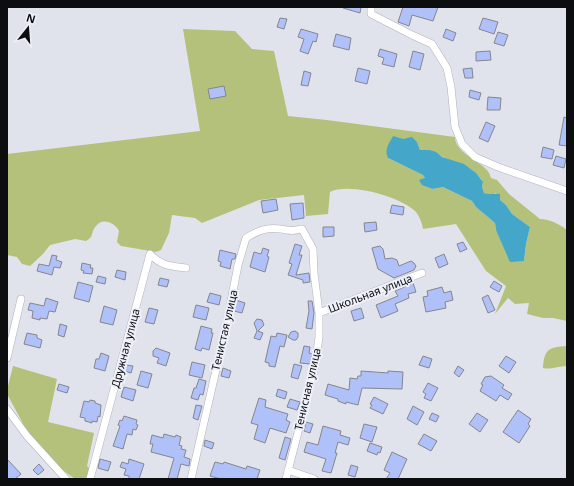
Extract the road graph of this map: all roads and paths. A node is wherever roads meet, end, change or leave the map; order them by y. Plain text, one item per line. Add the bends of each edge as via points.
1 (371, 7) edge
2 (567, 191) edge
3 (302, 229) joint
4 (186, 268) dead end
5 (422, 274) dead end
6 (21, 299) dead end
7 (319, 313) junction
8 (7, 358) edge
9 (7, 409) edge
10 (288, 470) junction
11 (66, 479) edge
12 (90, 479) edge
13 (191, 479) edge
14 (286, 479) edge
15 (314, 479) edge

1 - 2 street via 371,14 432,44 447,68 455,127 462,144 475,157
3 - 7 street, Тенисная улица via 313,249
3 - 13 street, Тенистая улица via 291,232 269,228 246,238
4 - 12 street, Дружная улица via 158,262 150,254
5 - 7 street, Школьная улица
6 - 8 street
7 - 10 street, Тенисная улица via 315,366
9 - 11 street via 27,436
10 - 14 street, Тенисная улица
10 - 15 street

